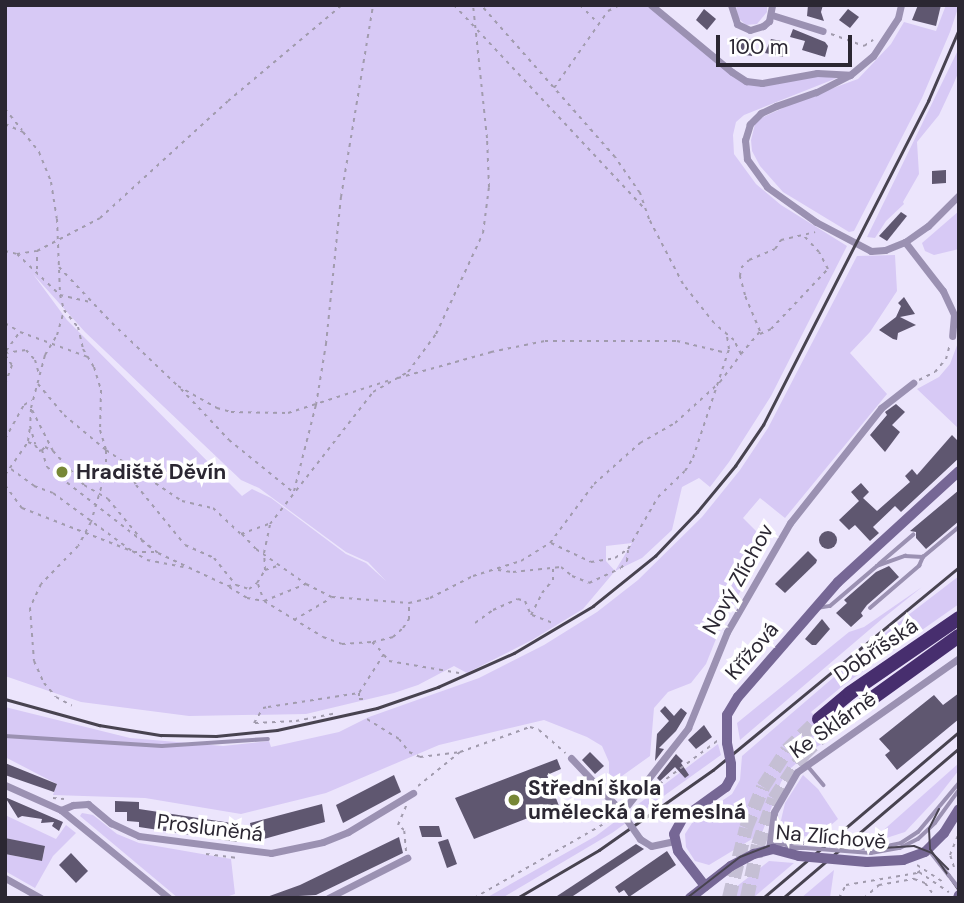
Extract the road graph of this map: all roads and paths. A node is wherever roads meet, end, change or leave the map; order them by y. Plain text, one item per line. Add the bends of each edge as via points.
1 (342, 5) edge
2 (373, 5) edge
3 (454, 5) edge
4 (473, 5) edge
5 (481, 5) edge
6 (580, 5) edge
7 (620, 5) edge
8 (651, 5) edge
9 (732, 5) edge
10 (772, 5) edge
11 (901, 5) edge
12 (772, 15) junction
13 (600, 24) junction
14 (474, 30) junction
15 (823, 31) joint
16 (872, 40) dead end
17 (850, 75) junction
18 (554, 88) junction
19 (5, 109) edge
20 (5, 124) edge
21 (23, 132) junction
22 (959, 195) edge
23 (645, 208) dead end
24 (818, 232) dead end
25 (803, 235) junction
26 (59, 239) junction
27 (905, 242) junction
28 (5, 251) edge
29 (37, 251) junction
30 (17, 254) junction
31 (59, 267) junction
32 (37, 270) junction
33 (60, 295) junction
34 (93, 302) junction
35 (64, 310) junction
36 (5, 323) edge
37 (20, 332) junction
38 (726, 333) junction
39 (759, 335) junction
40 (952, 336) joint
41 (53, 344) junction
42 (5, 353) edge
43 (727, 353) junction
44 (741, 354) junction
45 (45, 355) junction
46 (89, 358) junction
47 (35, 360) junction
48 (40, 378) junction
49 (393, 379) junction
50 (720, 382) junction
51 (913, 383) joint
52 (5, 384) edge
53 (38, 384) junction
54 (178, 386) junction
55 (33, 400) junction
56 (316, 405) junction
57 (31, 408) junction
58 (30, 425) junction
59 (5, 439) edge
60 (28, 442) junction
61 (35, 445) junction
62 (42, 450) junction
63 (106, 450) junction
64 (52, 451) junction
65 (126, 466) junction
66 (10, 469) junction
67 (959, 471) edge
68 (106, 473) junction
69 (77, 474) junction
70 (5, 475) edge
71 (5, 485) edge
72 (294, 492) junction
73 (100, 495) junction
74 (98, 506) junction
75 (91, 522) junction
76 (270, 524) junction
77 (959, 527) edge
78 (86, 533) junction
79 (241, 534) junction
80 (913, 535) dead end
81 (550, 543) junction
82 (628, 549) junction
83 (132, 551) junction
84 (158, 552) junction
85 (264, 553) junction
86 (922, 557) junction
87 (281, 565) junction
88 (877, 566) junction
89 (187, 568) junction
90 (553, 568) junction
91 (497, 569) junction
92 (265, 570) junction
93 (257, 583) junction
94 (306, 584) junction
95 (236, 585) junction
96 (228, 586) junction
97 (332, 597) junction
98 (264, 601) junction
99 (409, 603) junction
100 (815, 608) junction
101 (870, 608) dead end
102 (531, 615) junction
103 (959, 618) edge
104 (294, 620) junction
105 (475, 623) dead end
106 (553, 623) dead end
107 (959, 636) edge
108 (372, 642) junction
109 (383, 654) junction
110 (959, 658) edge
111 (459, 673) dead end
112 (359, 693) junction
113 (365, 699) dead end
114 (72, 706) dead end
115 (337, 713) dead end
116 (367, 719) dead end
117 (5, 736) edge
118 (268, 739) dead end
119 (713, 746) dead end
120 (460, 752) junction
121 (571, 758) joint
122 (805, 763) junction
123 (959, 783) edge
124 (5, 785) edge
125 (824, 785) dead end
126 (959, 790) edge
127 (639, 791) junction
128 (413, 793) joint
129 (73, 804) junction
130 (50, 805) junction
131 (959, 808) edge
132 (399, 809) dead end
133 (61, 810) junction
134 (623, 814) junction
135 (958, 835) edge
136 (674, 841) junction
137 (771, 848) junction
138 (929, 849) junction
139 (202, 853) dead end
140 (871, 854) junction
141 (242, 858) dead end
142 (407, 858) joint
143 (954, 867) dead end
144 (918, 872) junction
145 (5, 878) edge
146 (945, 883) dead end
147 (705, 886) junction
148 (959, 888) edge
149 (956, 895) edge
150 (41, 898) edge
151 (169, 898) edge
152 (328, 898) edge
153 (474, 898) edge
154 (691, 898) edge
155 (839, 898) edge
156 (864, 898) edge
157 (936, 898) edge

1 - 26 path via 228,101 117,204
2 - 56 path via 341,197
3 - 14 path
4 - 14 path
5 - 18 path
6 - 13 path
7 - 13 path
8 - 17 street via 746,81 786,81 817,73
9 - 12 street via 737,24 750,30 764,26
10 - 12 street
11 - 17 street via 898,18 873,56
12 - 15 street
13 - 18 path
14 - 23 path
14 - 49 path via 487,138 488,217 436,334 408,372
15 - 16 path via 864,46
17 - 27 street via 758,116 746,135 747,159 771,191 847,240 871,251
18 - 38 path via 615,157 640,193 683,284
19 - 21 path
20 - 21 path
21 - 26 path via 39,152 51,183
22 - 27 street via 938,218
24 - 25 path
25 - 39 path via 828,269 771,329
25 - 39 path via 781,240 775,249 741,268
26 - 29 path
26 - 31 path
27 - 40 street via 947,299 954,315
28 - 30 path
29 - 30 path
29 - 32 path
30 - 32 path
31 - 33 path
31 - 34 path
32 - 33 path
33 - 34 path
33 - 35 path
34 - 54 path
35 - 41 path
35 - 46 path via 78,327
36 - 37 path
37 - 41 path
37 - 42 path
38 - 43 path
38 - 44 path
39 - 44 path
40 - 51 path via 946,359 935,372
41 - 45 path
41 - 46 path
42 - 47 path via 26,350
42 - 52 path via 12,365
43 - 49 path via 677,341 545,341
43 - 50 path
44 - 50 path
45 - 47 path
45 - 48 path
46 - 63 path via 101,390 100,430
47 - 48 path
48 - 53 path
49 - 56 path
49 - 72 path via 373,392
50 - 81 path via 675,423 640,443 594,484
50 - 82 path via 693,458 658,497
51 - 127 street, Nový Zlíchov via 881,408 790,523 727,632 688,727
53 - 55 path
53 - 63 path via 64,415
54 - 56 path via 231,412 275,414
54 - 72 path via 229,440
55 - 57 path
55 - 59 path via 24,405
56 - 72 path
57 - 58 path
57 - 64 path
58 - 60 path
58 - 61 path
60 - 61 path
60 - 66 path
61 - 62 path
62 - 64 path
62 - 74 path via 47,467
63 - 65 path
63 - 68 path
64 - 69 path
65 - 79 path via 182,501 213,508
65 - 95 path via 185,545 214,558
66 - 70 path
66 - 75 path
67 - 100 street, Křížová
68 - 69 path
68 - 73 path
69 - 73 path
71 - 78 path via 22,508
72 - 76 path
73 - 74 path
73 - 84 path
74 - 75 path
74 - 84 path
75 - 78 path
75 - 83 path
76 - 79 path
76 - 85 path
77 - 86 lane
78 - 83 path
78 - 114 path via 41,584 30,608 34,661 56,697
79 - 85 path
80 - 88 lane
81 - 82 path via 592,562 615,558
81 - 91 path
82 - 90 path via 621,568 589,583 561,567
83 - 84 path
83 - 89 path
84 - 89 path
85 - 87 path
85 - 92 path
86 - 88 lane via 905,556
86 - 101 lane via 919,566
87 - 92 path
87 - 94 path
88 - 100 lane via 830,607
89 - 96 path
90 - 91 path
90 - 102 path via 553,580
91 - 99 path
92 - 93 path
93 - 95 path via 249,589
93 - 98 path
94 - 97 path
94 - 98 path
95 - 96 path
96 - 98 path via 247,598
97 - 99 path
97 - 104 path
98 - 104 path
99 - 108 path via 409,619 403,628 393,637
100 - 136 street, Křížová, bridge via 733,704 726,723 732,774 726,787 683,818
102 - 105 path via 518,599
102 - 106 path
103 - 107 highway, Dobříšská via 850,693 823,724
104 - 108 path via 342,644
108 - 109 path
109 - 111 path via 389,661
109 - 112 path
110 - 122 street, Ke Sklárně via 848,738
112 - 113 path via 359,699
112 - 115 path via 268,706 254,723
116 - 120 path via 420,757
117 - 118 lane via 162,746
119 - 127 path via 648,794
120 - 121 path via 530,727
120 - 128 path via 428,775
121 - 134 street
122 - 125 lane
122 - 137 street, Ke Sklárně via 777,802 770,828
123 - 140 lane via 915,835
124 - 130 street
126 - 140 lane via 918,839
127 - 134 street, Nový Zlíchov
128 - 129 street, Prosluněná via 348,832 271,853 139,836 111,823 88,804
129 - 130 path via 54,797
129 - 133 street
130 - 133 street
131 - 138 street
132 - 142 path via 407,804 398,825 404,830
133 - 151 street
134 - 136 street, bridge via 640,839 651,846
134 - 153 path
135 - 143 path via 950,855
136 - 147 street
137 - 140 street, Na Zlíchově, bridge
137 - 140 lane, bridge via 811,843
137 - 147 street, Na Zlíchově via 741,860
138 - 140 street, Na Zlíchově via 902,860
138 - 148 lane, bridge
139 - 141 path
142 - 152 street
144 - 146 path via 923,869
144 - 149 path
144 - 155 path via 846,885
145 - 150 street
147 - 154 street, Na Zlíchově
156 - 157 path via 874,887 907,880 923,882

